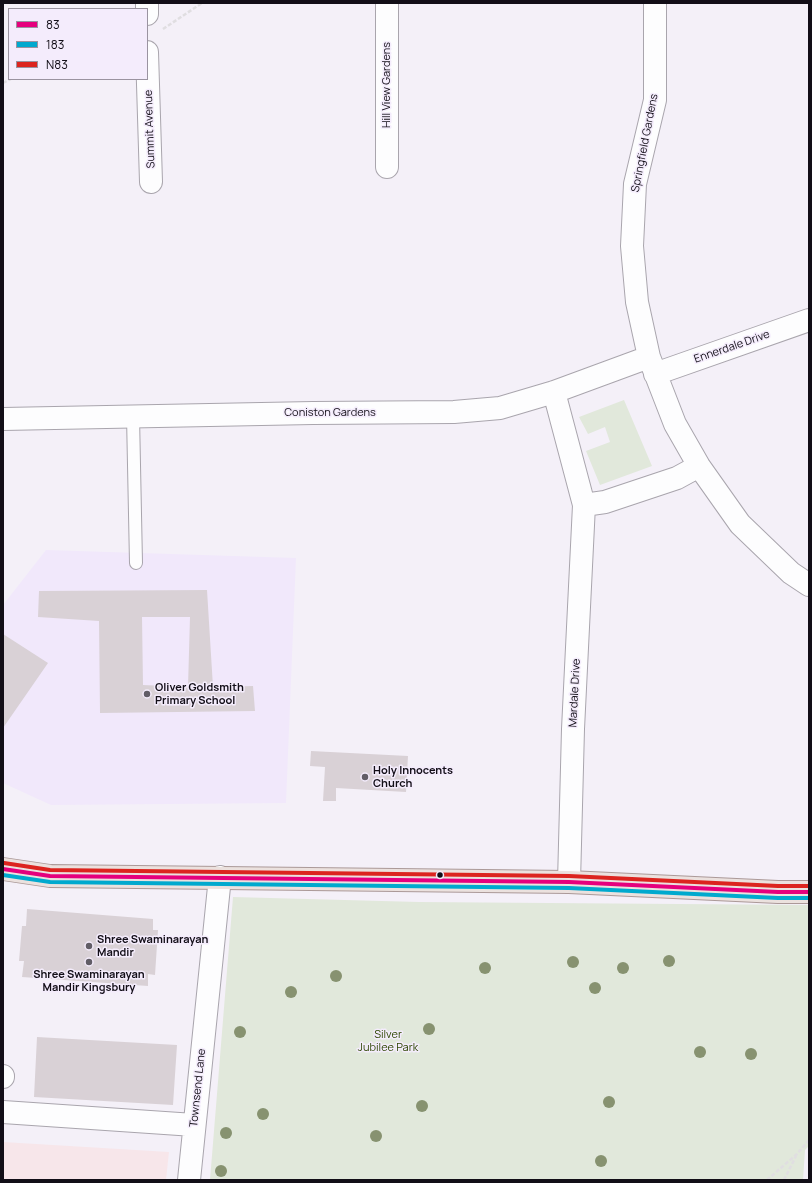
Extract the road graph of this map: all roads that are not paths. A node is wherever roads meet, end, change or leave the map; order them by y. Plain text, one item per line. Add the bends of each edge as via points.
1 (386, 3) edge
2 (655, 3) edge
3 (148, 80) edge
4 (387, 167) dead end
5 (151, 182) dead end
6 (809, 320) edge
7 (652, 365) junction
8 (554, 392) junction
9 (133, 416) junction
10 (3, 420) edge
11 (699, 466) junction
12 (584, 505) junction
13 (136, 563) dead end
14 (809, 585) edge
15 (3, 869) edge
16 (220, 877) junction
17 (569, 882) junction
18 (809, 892) edge
19 (3, 1112) edge
20 (194, 1125) junction
21 (189, 1180) edge

1 - 4 street, Hill View Gardens
2 - 7 street, Springfield Gardens via 655,100 635,184 632,246 637,302
3 - 5 street, Summit Avenue
6 - 7 street, Ennerdale Drive
7 - 8 street, Coniston Gardens
7 - 11 street, Springfield Gardens via 675,424
8 - 9 street, Coniston Gardens via 500,408 454,412
8 - 12 street, Mardale Drive
9 - 10 street, Coniston Gardens
9 - 13 lane
11 - 12 street via 677,478 605,502
11 - 14 street, Springfield Gardens via 740,524 791,573
12 - 17 street, Mardale Drive via 573,729
15 - 16 main road via 50,876
16 - 17 main road
16 - 20 street, Townsend Lane
17 - 18 main road
19 - 20 street
20 - 21 street, Townsend Lane

